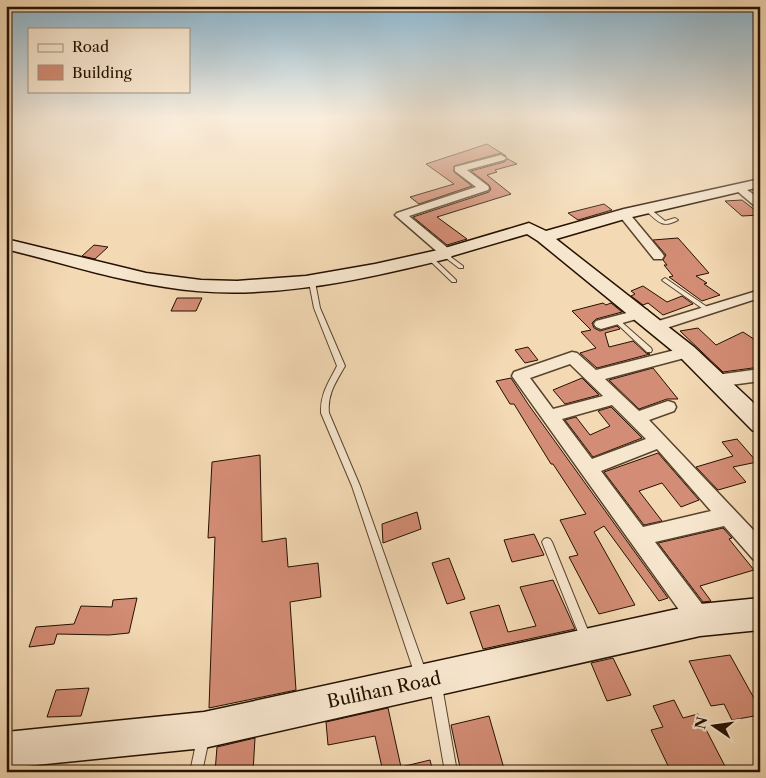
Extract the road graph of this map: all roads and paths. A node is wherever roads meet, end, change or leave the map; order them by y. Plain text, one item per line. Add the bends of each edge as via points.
1 (502, 158) dead end
2 (760, 183) edge
3 (740, 188) junction
4 (760, 205) edge
5 (647, 209) junction
6 (624, 214) junction
7 (675, 220) dead end
8 (544, 237) junction
9 (6, 244) edge
10 (440, 254) junction
11 (658, 256) dead end
12 (461, 267) dead end
13 (665, 280) dead end
14 (312, 282) junction
15 (454, 282) dead end
16 (760, 296) edge
17 (708, 310) junction
18 (642, 313) junction
19 (616, 320) junction
20 (601, 324) dead end
21 (657, 326) junction
22 (649, 350) dead end
23 (687, 352) junction
24 (760, 375) edge
25 (591, 377) junction
26 (716, 381) junction
27 (614, 399) junction
28 (668, 407) dead end
29 (752, 409) edge
30 (550, 416) junction
31 (637, 418) junction
32 (760, 424) edge
33 (660, 440) junction
34 (588, 468) junction
35 (728, 516) junction
36 (638, 537) junction
37 (547, 542) dead end
38 (760, 552) edge
39 (759, 615) edge
40 (700, 620) junction
41 (588, 645) junction
42 (429, 680) junction
43 (204, 730) junction
44 (6, 750) edge
45 (196, 772) edge
46 (451, 772) edge

1 - 10 street via 458,168 484,188 401,215
2 - 3 street
3 - 4 street
3 - 5 street
5 - 6 street
5 - 7 lane via 664,223
6 - 8 street
6 - 11 street
8 - 10 street via 529,228
8 - 18 street
9 - 14 street via 166,282 248,287
10 - 12 lane
10 - 14 street
10 - 15 lane
13 - 17 lane
14 - 42 lane via 316,308 341,366 325,394 324,413 356,486
16 - 17 street
17 - 21 street
18 - 19 street
18 - 21 street
19 - 20 street
19 - 22 lane
21 - 23 street
23 - 25 street
23 - 26 street
24 - 26 street
25 - 27 street
25 - 30 street via 572,357 520,376
26 - 29 street
27 - 30 street
27 - 31 street
28 - 31 street
29 - 32 street
30 - 34 street
31 - 33 street
33 - 34 street
33 - 35 street
34 - 36 street
35 - 36 street
35 - 38 street
36 - 40 street
37 - 41 lane
39 - 40 street, Bulihan Road
40 - 41 street, Bulihan Road
41 - 42 street, Bulihan Road
42 - 43 street, Bulihan Road
42 - 46 lane
43 - 44 street, Bulihan Road
43 - 45 lane

